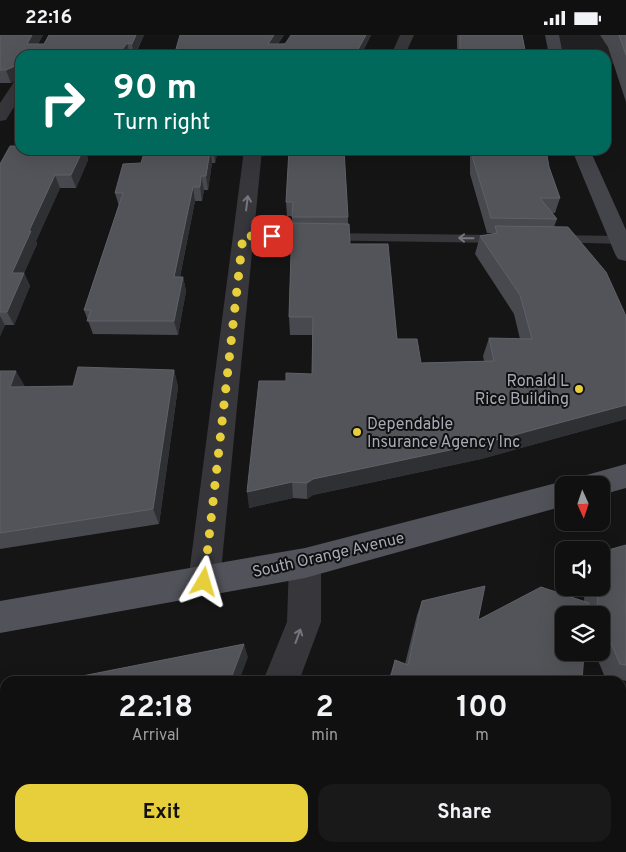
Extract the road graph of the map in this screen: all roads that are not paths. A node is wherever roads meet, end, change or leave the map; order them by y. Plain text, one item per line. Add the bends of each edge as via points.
1 (407, 35) edge
2 (552, 35) edge
3 (400, 50) edge
4 (555, 50) edge
5 (15, 93) edge
6 (0, 116) edge
7 (252, 155) edge
8 (583, 155) edge
9 (243, 236) junction
10 (508, 239) edge
11 (548, 239) edge
12 (623, 247) edge
13 (626, 476) edge
14 (610, 480) edge
15 (555, 495) edge
16 (305, 563) junction
17 (204, 582) junction
18 (0, 617) edge
19 (284, 676) edge

1 - 3 street
2 - 4 main road
5 - 6 street
9 -> 7 street
8 - 12 main road
10 -> 9 lane
9 - 17 street
11 - 12 lane
13 - 14 main road
15 - 16 main road, South Orange Avenue
16 - 17 main road, South Orange Avenue
19 -> 16 street via 304,621
17 - 18 main road, South Orange Avenue

